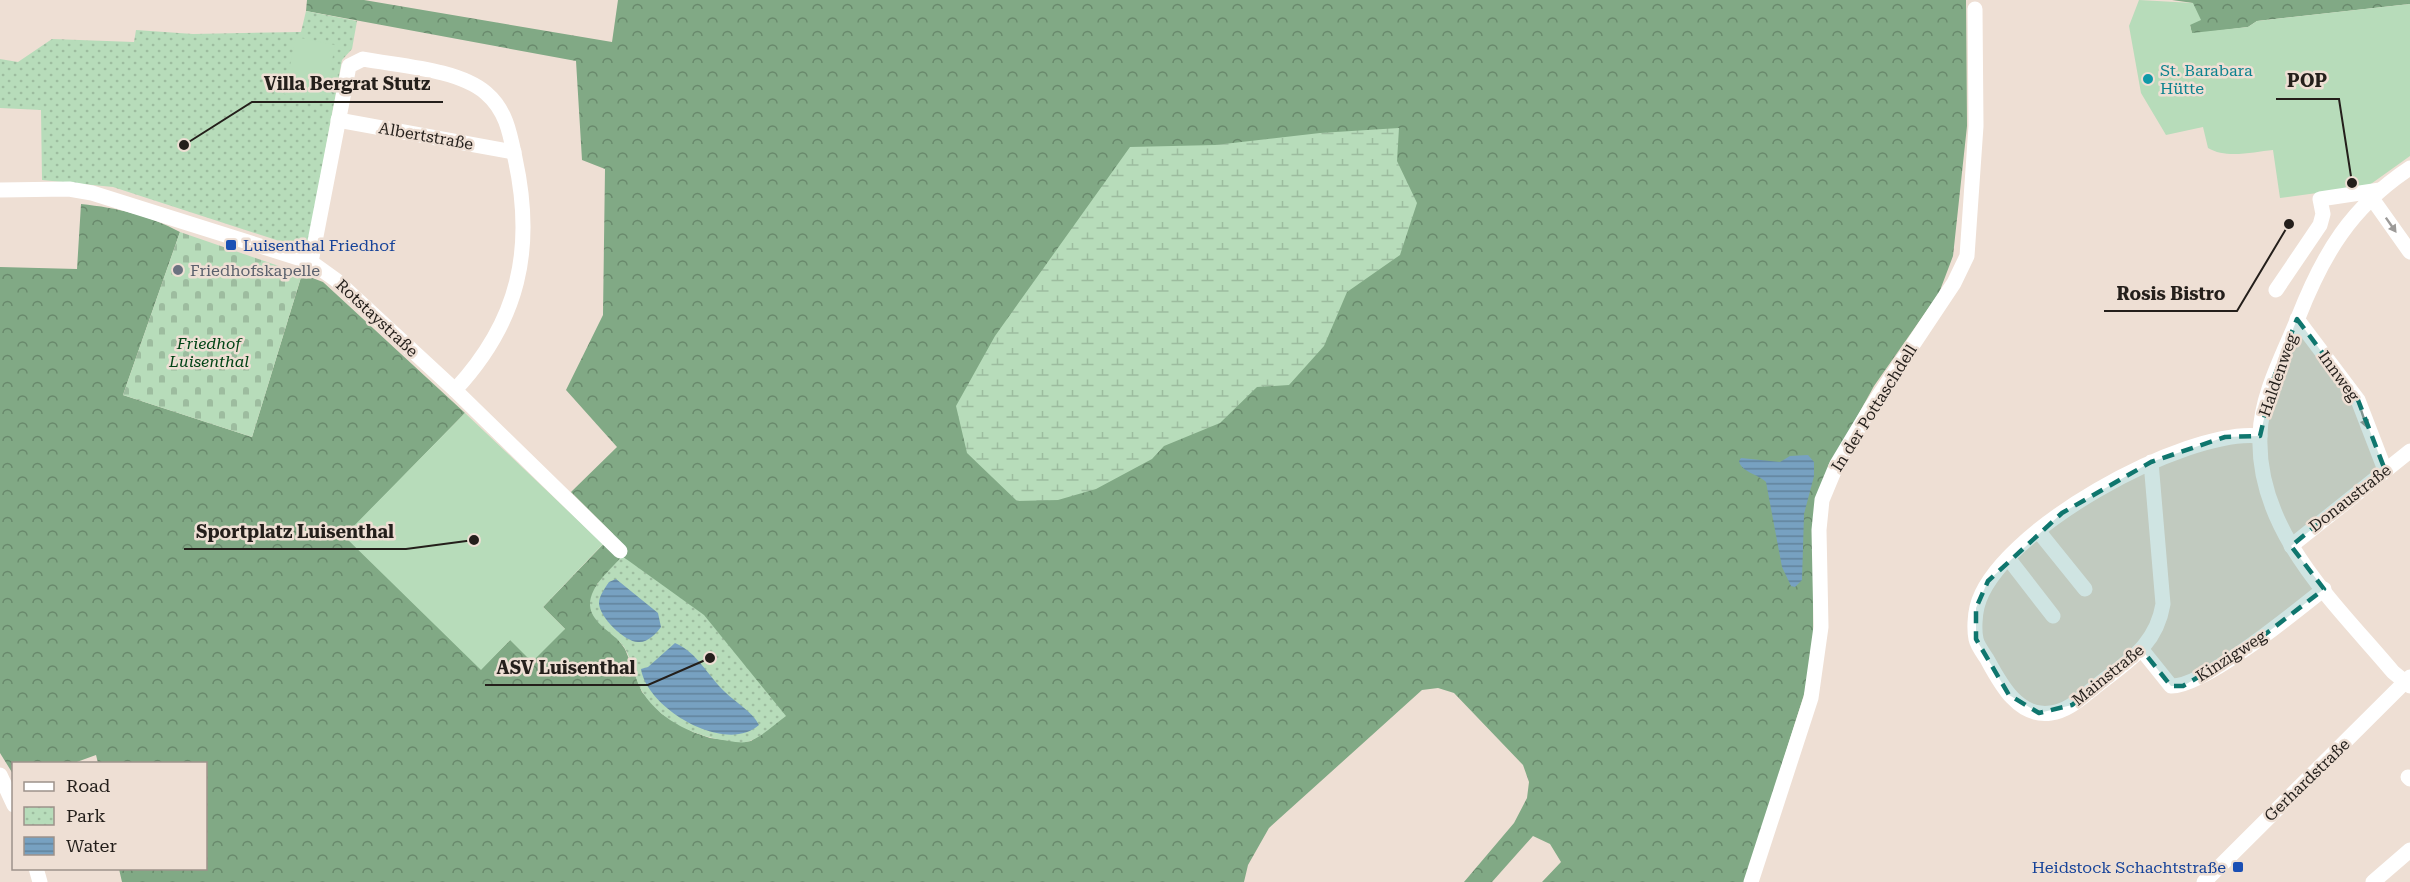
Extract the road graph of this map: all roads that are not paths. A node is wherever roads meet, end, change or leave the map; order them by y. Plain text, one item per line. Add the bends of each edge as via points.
1 (1975, 9) dead end
2 (338, 120) junction
3 (514, 152) junction
4 (2410, 168) edge
5 (0, 190) edge
6 (2376, 194) junction
7 (2410, 252) edge
8 (312, 262) junction
9 (2295, 262) junction
10 (2316, 272) junction
11 (2276, 290) dead end
12 (2297, 319) junction
13 (455, 390) junction
14 (2260, 436) junction
15 (2410, 452) edge
16 (2151, 462) junction
17 (2385, 470) junction
18 (2039, 532) junction
19 (2290, 546) junction
20 (620, 551) dead end
21 (2008, 558) junction
22 (2085, 589) dead end
23 (2324, 589) junction
24 (2053, 616) dead end
25 (2142, 650) junction
26 (2409, 681) edge
27 (0, 775) edge
28 (12, 801) edge
29 (2410, 850) edge
30 (1751, 882) edge
31 (2204, 882) edge
32 (2373, 882) edge

1 - 30 street, In der Pottaschdell via 1976,126 1967,256 1954,283 1837,464 1822,500 1820,638 1811,698
2 - 3 street, Albertstraße
2 - 3 street via 349,66 363,59 454,77 477,86 504,114
2 - 8 street
3 - 13 street via 525,233 517,283 497,333 475,368
4 - 6 street, Haldenweg
5 - 8 street, Rotstaystraße via 69,189 92,193
6 -> 7 street
6 - 9 street, Haldenweg via 2320,199 2320,225
6 - 10 street, Haldenweg via 2337,236
8 - 13 street, Rotstaystraße
9 - 10 street
9 - 11 street, Haldenweg
10 - 12 street, Haldenweg
12 - 14 street, Haldenweg via 2273,381
12 -> 17 street, Innweg via 2358,400
13 - 20 street, Rotstaystraße
14 - 16 street, Mainstraße via 2224,437
14 - 19 street, Haldenweg via 2268,492
15 - 17 street, Donaustraße
16 - 18 street, Mainstraße via 2088,496
16 - 25 street, Mainstraße via 2163,604 2160,623
17 - 19 street, Donaustraße
18 - 21 street, Mainstraße
18 - 22 street
19 - 23 street, Haldenweg
21 - 24 street
21 - 25 street, Mainstraße via 1988,581 1976,608 1976,639 2009,695 2025,709 2052,713 2072,705
23 - 25 street, Kinzigweg via 2246,649 2183,686 2171,686
23 - 26 street, Haldenweg via 2393,672
26 - 31 street, Gerhardstraße
27 - 28 street
29 - 32 street

